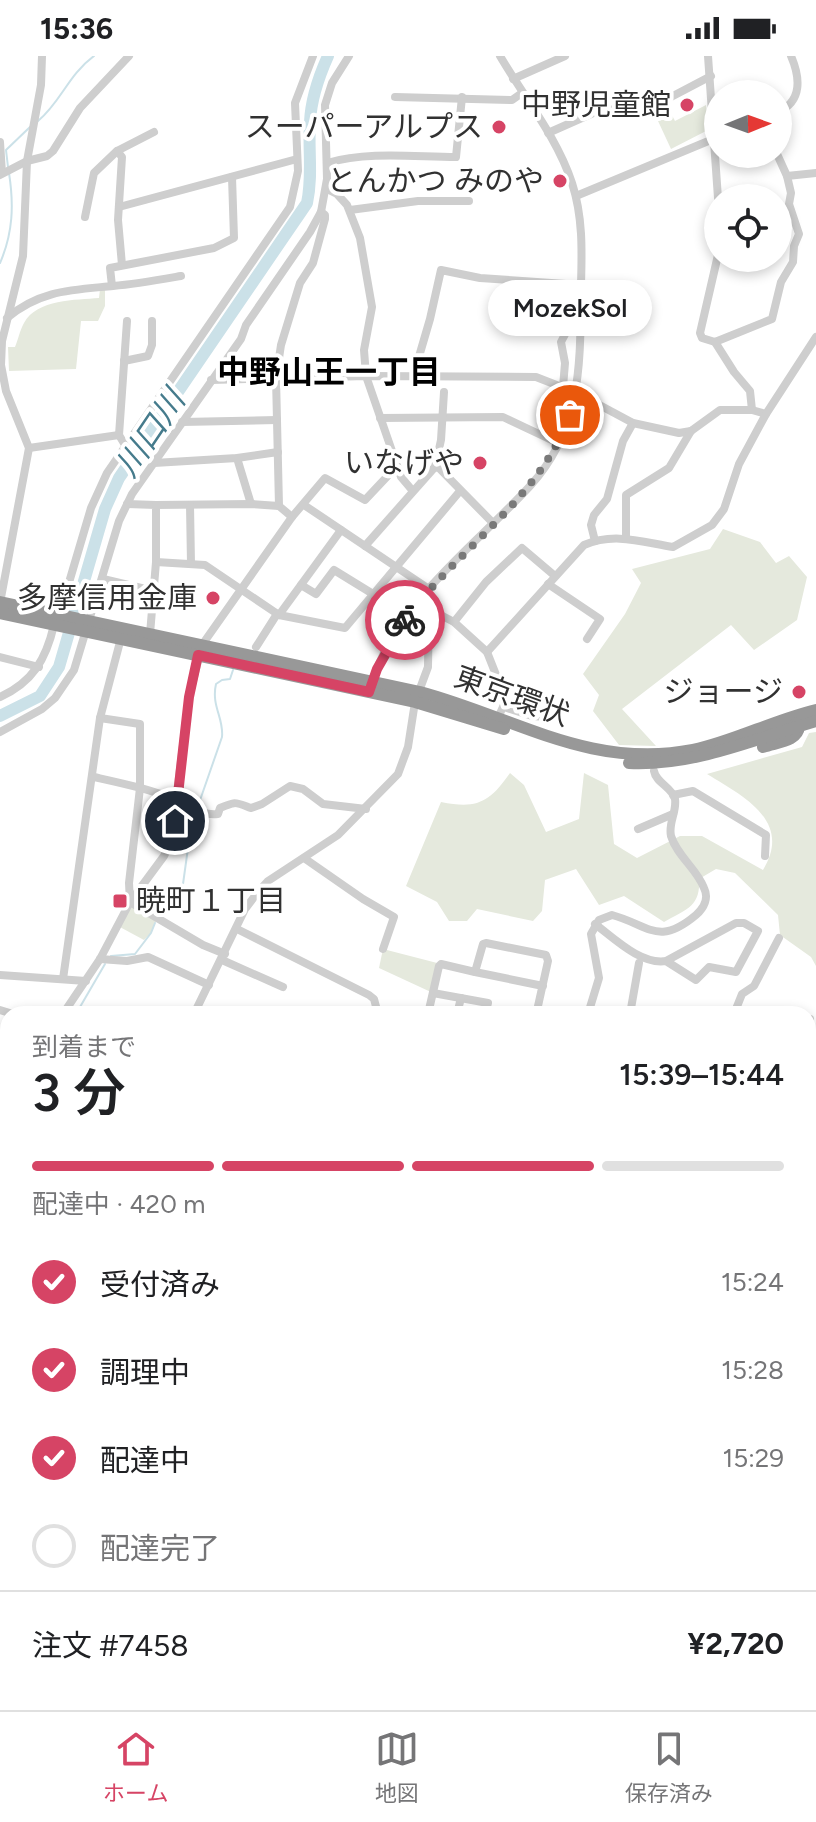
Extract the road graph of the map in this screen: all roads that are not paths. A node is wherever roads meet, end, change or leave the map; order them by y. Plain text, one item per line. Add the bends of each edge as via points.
1 (42, 56) edge
2 (129, 56) edge
3 (313, 56) edge
4 (349, 56) edge
5 (500, 56) edge
6 (565, 56) edge
7 (708, 56) edge
8 (791, 56) edge
9 (711, 76) junction
10 (513, 79) junction
11 (711, 80) edge
12 (522, 93) junction
13 (395, 97) dead end
14 (462, 97) junction
15 (792, 102) edge
16 (154, 132) dead end
17 (548, 133) junction
18 (0, 142) edge
19 (704, 142) edge
20 (117, 151) junction
21 (297, 159) junction
22 (27, 161) junction
23 (327, 163) junction
24 (783, 168) edge
25 (4, 172) edge
26 (816, 173) edge
27 (787, 176) junction
28 (232, 177) junction
29 (327, 189) junction
30 (576, 196) junction
31 (469, 201) dead end
32 (119, 207) junction
33 (350, 210) junction
34 (321, 212) junction
35 (85, 217) dead end
36 (122, 265) junction
37 (714, 272) edge
38 (181, 276) dead end
39 (112, 286) junction
40 (7, 318) junction
41 (127, 321) dead end
42 (152, 321) dead end
43 (816, 337) edge
44 (715, 342) junction
45 (124, 361) junction
46 (366, 376) junction
47 (413, 377) junction
48 (276, 378) junction
49 (211, 380) junction
50 (563, 387) junction
51 (444, 392) dead end
52 (577, 393) junction
53 (752, 410) junction
54 (766, 414) junction
55 (380, 418) junction
56 (442, 418) junction
57 (277, 420) junction
58 (182, 422) junction
59 (633, 423) junction
60 (691, 431) junction
61 (119, 435) junction
62 (558, 443) junction
63 (125, 445) junction
64 (29, 448) junction
65 (278, 452) junction
66 (237, 458) junction
67 (154, 463) junction
68 (397, 466) junction
69 (435, 467) junction
70 (412, 490) junction
71 (460, 491) junction
72 (127, 504) junction
73 (251, 504) junction
74 (156, 505) junction
75 (190, 505) junction
76 (304, 505) junction
77 (279, 506) junction
78 (292, 517) junction
79 (493, 523) junction
80 (341, 530) junction
81 (626, 537) junction
82 (595, 541) junction
83 (365, 546) junction
84 (156, 562) junction
85 (191, 564) junction
86 (395, 566) junction
87 (555, 576) junction
88 (103, 579) junction
89 (548, 584) junction
90 (301, 585) junction
91 (241, 589) junction
92 (429, 589) junction
93 (154, 591) junction
94 (373, 594) junction
95 (420, 600) junction
96 (0, 603) edge
97 (429, 609) junction
98 (0, 613) edge
99 (278, 615) junction
100 (58, 620) junction
101 (454, 622) junction
102 (87, 626) junction
103 (150, 634) junction
104 (121, 638) junction
105 (587, 639) dead end
106 (256, 647) dead end
107 (200, 650) junction
108 (487, 652) junction
109 (0, 657) edge
110 (39, 667) junction
111 (371, 686) junction
112 (0, 697) edge
113 (418, 697) junction
114 (816, 710) edge
115 (501, 712) junction
116 (100, 718) junction
117 (559, 718) dead end
118 (816, 721) edge
119 (792, 724) junction
120 (0, 732) edge
121 (617, 762) junction
122 (654, 771) junction
123 (94, 777) junction
124 (140, 788) junction
125 (673, 795) junction
126 (178, 800) junction
127 (366, 809) junction
128 (673, 814) junction
129 (638, 829) dead end
130 (765, 856) dead end
131 (304, 858) junction
132 (130, 902) junction
133 (595, 924) junction
134 (237, 929) junction
135 (779, 938) dead end
136 (383, 949) dead end
137 (223, 957) junction
138 (105, 960) junction
139 (666, 961) junction
140 (639, 963) dead end
141 (475, 972) junction
142 (0, 975) edge
143 (63, 979) junction
144 (86, 981) junction
145 (209, 985) junction
146 (543, 986) junction
147 (283, 987) dead end
148 (433, 993) junction
149 (461, 998) junction
150 (69, 1006) edge
151 (199, 1006) edge
152 (376, 1006) edge
153 (430, 1006) edge
154 (459, 1006) edge
155 (487, 1006) edge
156 (538, 1006) dead end
157 (590, 1006) edge
158 (631, 1006) edge
159 (737, 1006) edge
160 (118, 1710) edge
161 (127, 1710) edge

1 - 22 street
2 - 22 street via 80,108 53,151
3 - 21 street via 295,103
4 - 23 street via 325,105
5 - 10 street
6 - 10 street
7 - 9 street
8 - 15 street via 799,79
9 - 11 street
9 - 17 street via 671,97 628,109 600,110
10 - 12 street
12 - 14 street via 512,100
12 - 17 street
13 - 14 street
14 - 23 street via 456,157 344,158
16 - 20 street
17 - 30 street
18 - 25 street
19 - 30 street
20 - 32 street via 122,157
20 - 35 street via 92,175
21 - 28 street
21 - 63 street via 296,188 282,221
22 - 25 street
22 - 40 street via 24,245
23 - 29 street
24 - 27 street
26 - 27 street
27 - 44 street via 799,234 772,319
28 - 32 street
28 - 36 street via 232,239 214,248
29 - 33 street
29 - 34 street
30 - 52 street via 583,241
31 - 33 street
32 - 36 street
33 - 46 street via 372,307 364,350
34 - 48 street via 325,219 313,263 292,308
34 - 49 street
36 - 39 street via 110,268
37 - 44 street via 700,333
38 - 39 street
39 - 40 street via 68,289 25,304
40 - 64 street via 3,378
41 - 45 street
42 - 45 street via 148,356
43 - 54 street
44 - 53 street via 750,391
45 - 61 street
46 - 47 street
46 - 48 street
46 - 55 street
47 - 50 street via 536,377
47 - 50 street via 441,270 566,284 571,323 561,342
48 - 49 street
48 - 57 street
49 - 58 street
50 - 52 street
51 - 56 street
52 - 59 street
52 - 62 street
53 - 54 street
53 - 60 street via 720,410
54 - 81 street via 712,525 673,547
55 - 56 street
55 - 68 street
56 - 62 street via 503,417
56 - 69 street
57 - 58 street
57 - 65 street
58 - 67 street
59 - 60 street via 668,432
59 - 82 street via 607,499 594,515
60 - 81 street via 669,468 626,495
61 - 63 street
61 - 64 street
62 - 79 street via 531,485
63 - 100 street via 94,500
64 - 96 street
65 - 66 street
65 - 77 street
66 - 67 street
66 - 73 street
67 - 72 street
68 - 70 street
68 - 76 street via 365,500 325,478
69 - 70 street
69 - 71 street
70 - 83 street
71 - 79 street
71 - 86 street
72 - 74 street
72 - 88 street
73 - 75 street
73 - 77 street
74 - 75 street
74 - 84 street
75 - 85 street
76 - 78 street
76 - 80 street
77 - 78 street
78 - 91 street
79 - 92 street
80 - 83 street
80 - 90 street
81 - 82 street
82 - 87 street via 574,554
83 - 86 street
84 - 85 street
84 - 93 street
85 - 91 street via 205,565
86 - 92 street
86 - 94 street
87 - 89 street
87 - 101 street via 522,548
88 - 93 street
88 - 102 street
89 - 105 street via 600,619
89 - 108 street
90 - 94 street via 316,594 334,570
90 - 99 street
91 - 99 street
91 - 107 street
92 - 95 street
93 - 103 street
94 - 99 street via 345,628
95 - 97 street
95 - 111 street via 401,625
96 - 100 highway, 東京環状
97 - 101 street
97 - 113 street via 428,667
98 - 100 highway, 東京環状
99 - 106 street
100 - 102 highway, 東京環状
100 - 110 street
101 - 108 street
102 - 103 highway, 東京環状
102 - 104 highway, 東京環状
102 - 120 street via 74,670 55,698
103 - 107 highway, 東京環状
104 - 107 highway, 東京環状
104 - 116 street
107 - 111 highway, 東京環状
107 - 126 street via 189,697
108 - 115 street via 506,700
109 - 110 street
110 - 112 street
111 - 113 highway, 東京環状
113 - 115 highway, 東京環状
113 - 121 highway, 東京環状 via 563,751
113 - 127 street via 401,768
114 - 119 highway, 東京環状
115 - 117 street
115 - 119 highway, 東京環状 via 567,744 640,755 699,748
116 - 123 street
116 - 124 street via 140,724
118 - 119 highway, 東京環状
119 - 121 highway, 東京環状 via 686,759
119 - 122 highway via 795,736 703,764
121 - 122 highway
122 - 125 street
123 - 124 street
123 - 143 street
124 - 126 street
124 - 132 street
125 - 128 street
125 - 130 street via 693,791 766,835
126 - 127 street via 199,813 215,815 237,802 255,807 290,786 323,804
126 - 132 street via 164,856
127 - 131 street
128 - 129 street
128 - 133 street via 670,832 675,844 705,888 700,912 666,932 612,915
131 - 134 street via 268,881 245,909
131 - 136 street via 394,917
132 - 137 street
132 - 138 street
133 - 139 street via 655,963
133 - 157 street via 591,934 599,978
134 - 137 street
134 - 152 street via 369,995
135 - 159 street
137 - 145 street
137 - 147 street
138 - 144 street
138 - 145 street via 148,957
139 - 139 street via 736,923 758,931 736,972 709,967 696,980
140 - 158 street
141 - 146 street
141 - 146 street via 486,943 546,955
141 - 148 street via 441,964
142 - 143 street
143 - 144 street
144 - 150 street
145 - 151 street
146 - 156 street
148 - 149 street
148 - 153 street
149 - 154 street
149 - 155 street
160 - 161 street

